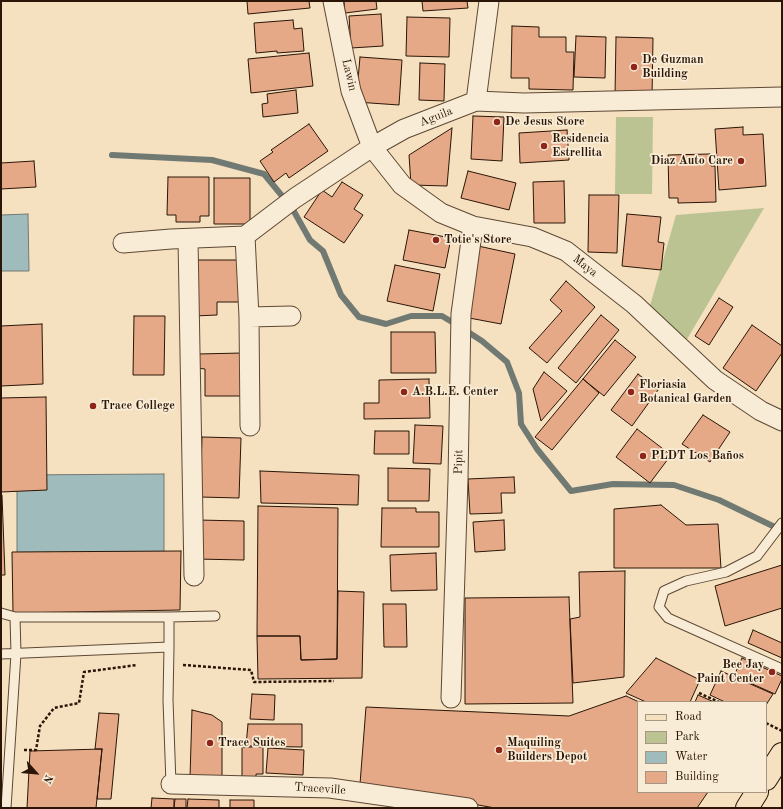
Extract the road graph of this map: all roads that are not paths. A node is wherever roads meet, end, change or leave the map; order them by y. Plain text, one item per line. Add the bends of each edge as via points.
1 (333, 1) edge
2 (489, 1) edge
3 (782, 97) edge
4 (476, 101) junction
5 (372, 147) junction
6 (473, 226) junction
7 (246, 236) junction
8 (188, 239) junction
9 (123, 243) dead end
10 (292, 316) dead end
11 (249, 317) junction
12 (782, 421) edge
13 (250, 426) dead end
14 (780, 527) edge
15 (194, 576) dead end
16 (1, 614) edge
17 (215, 616) dead end
18 (15, 617) junction
19 (169, 617) junction
20 (169, 647) junction
21 (1, 654) edge
22 (16, 654) junction
23 (782, 669) edge
24 (451, 698) dead end
25 (782, 754) edge
26 (767, 777) edge
27 (171, 784) joint
28 (6, 808) edge
29 (468, 808) edge

1 - 5 street, Lawin via 351,91
2 - 4 street
3 - 4 street, Aguila via 524,103
4 - 5 street, Aguila via 404,130
5 - 6 street, Maya via 402,185 441,213
5 - 7 street, Aguila via 289,203
6 - 12 street, Maya via 532,237 566,251 634,304 715,380 761,411
6 - 24 street, Pipit via 461,314
7 - 8 street
7 - 11 street
8 - 9 street
8 - 15 street
10 - 11 street
11 - 13 street
14 - 23 lane via 757,556 726,572 686,580 664,591 659,607 668,618
16 - 18 lane
17 - 19 lane
18 - 19 lane
18 - 22 lane
19 - 20 lane
20 - 22 lane
20 - 27 lane
21 - 22 lane
22 - 28 lane
25 - 26 main road
27 - 29 street, Traceville via 330,788

